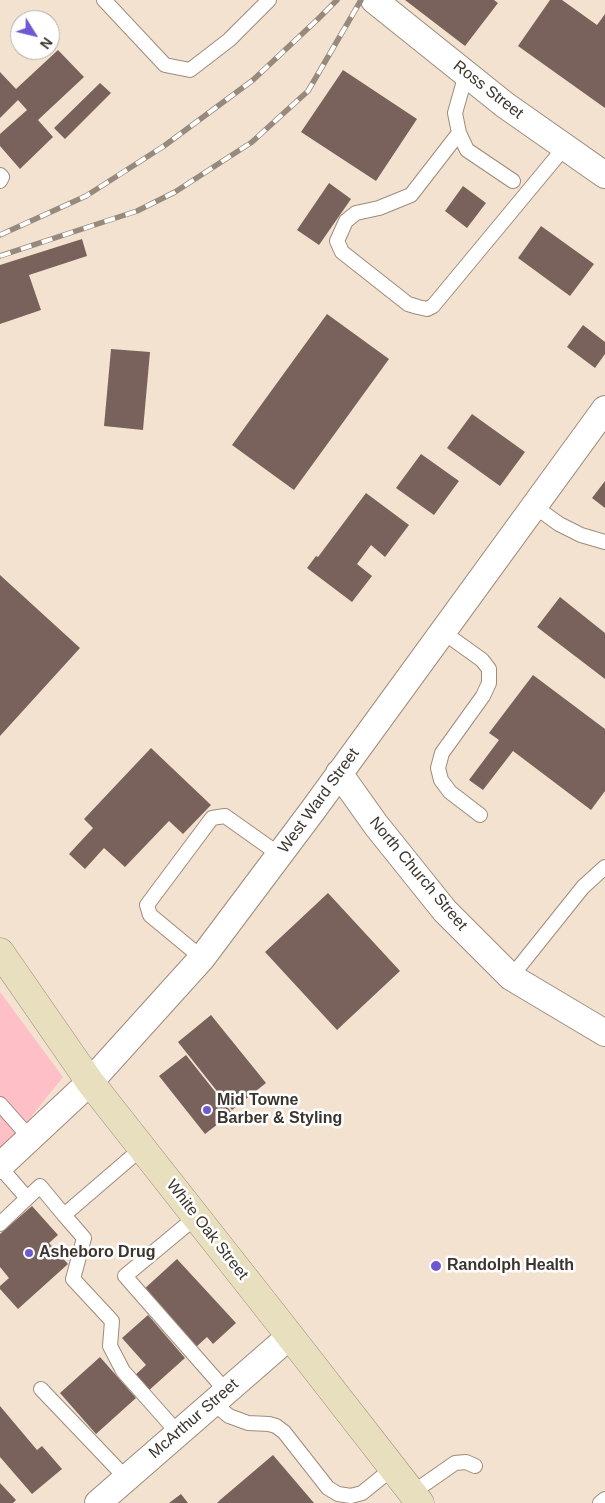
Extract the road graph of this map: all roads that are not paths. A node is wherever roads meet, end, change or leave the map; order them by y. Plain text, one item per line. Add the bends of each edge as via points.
1 (104, 0) edge
2 (269, 0) edge
3 (374, 0) edge
4 (466, 74) junction
5 (459, 133) junction
6 (564, 148) junction
7 (0, 175) edge
8 (605, 175) edge
9 (0, 180) edge
10 (513, 181) dead end
11 (605, 409) edge
12 (534, 506) junction
13 (605, 542) edge
14 (443, 632) junction
15 (339, 773) junction
16 (480, 815) dead end
17 (280, 855) junction
18 (605, 867) edge
19 (0, 952) edge
20 (202, 958) junction
21 (512, 977) junction
22 (605, 1033) edge
23 (90, 1082) junction
24 (0, 1104) edge
25 (30, 1138) junction
26 (142, 1148) junction
27 (0, 1166) edge
28 (27, 1198) junction
29 (64, 1215) junction
30 (196, 1217) junction
31 (0, 1224) edge
32 (290, 1336) junction
33 (42, 1389) dead end
34 (220, 1397) junction
35 (178, 1433) junction
36 (475, 1466) dead end
37 (393, 1468) junction
38 (126, 1478) junction
39 (416, 1498) edge
40 (605, 1499) edge
41 (98, 1503) edge
42 (600, 1503) edge

1 - 2 lane via 165,65 190,70 229,40
3 - 4 street, Ross Street
4 - 5 lane via 455,113
4 - 6 street, Ross Street
5 - 6 lane via 411,194 379,208 356,213 346,221 337,241 342,252 408,304 427,309 433,306
5 - 10 lane via 467,150
6 - 8 street, Ross Street
7 - 9 lane
11 - 12 street, West Ward Street
12 - 13 lane via 559,524
12 - 14 street, West Ward Street
14 - 15 street, West Ward Street
14 - 16 lane via 482,660 489,669 489,683 483,696 442,753 438,768 450,792
15 - 17 street, West Ward Street
15 - 21 street, North Church Street via 445,911
17 - 20 street, West Ward Street
17 - 20 lane via 225,816 212,818 147,906 150,915
18 - 21 lane via 583,887
19 - 23 street, White Oak Street
20 - 23 street, West Ward Street
21 - 22 street, North Church Street
23 - 25 street, West Ward Street
23 - 26 street, White Oak Street
24 - 25 lane
25 - 27 street, West Ward Street
26 - 29 lane
26 - 30 street, White Oak Street
27 - 28 lane
28 - 29 lane via 40,1186
28 - 31 lane
29 - 35 lane via 84,1238 73,1279 112,1321 110,1346 123,1370
30 - 32 street, White Oak Street
30 - 34 lane via 125,1276
32 - 34 street, McArthur Street
32 - 37 street, White Oak Street
33 - 38 lane
34 - 35 street, McArthur Street
34 - 37 lane via 229,1416 248,1424 276,1426 284,1432 328,1488 338,1494 351,1496 362,1493
35 - 38 street, McArthur Street
36 - 39 lane via 466,1462 455,1463
37 - 39 street, White Oak Street
38 - 41 street, McArthur Street
40 - 42 lane

